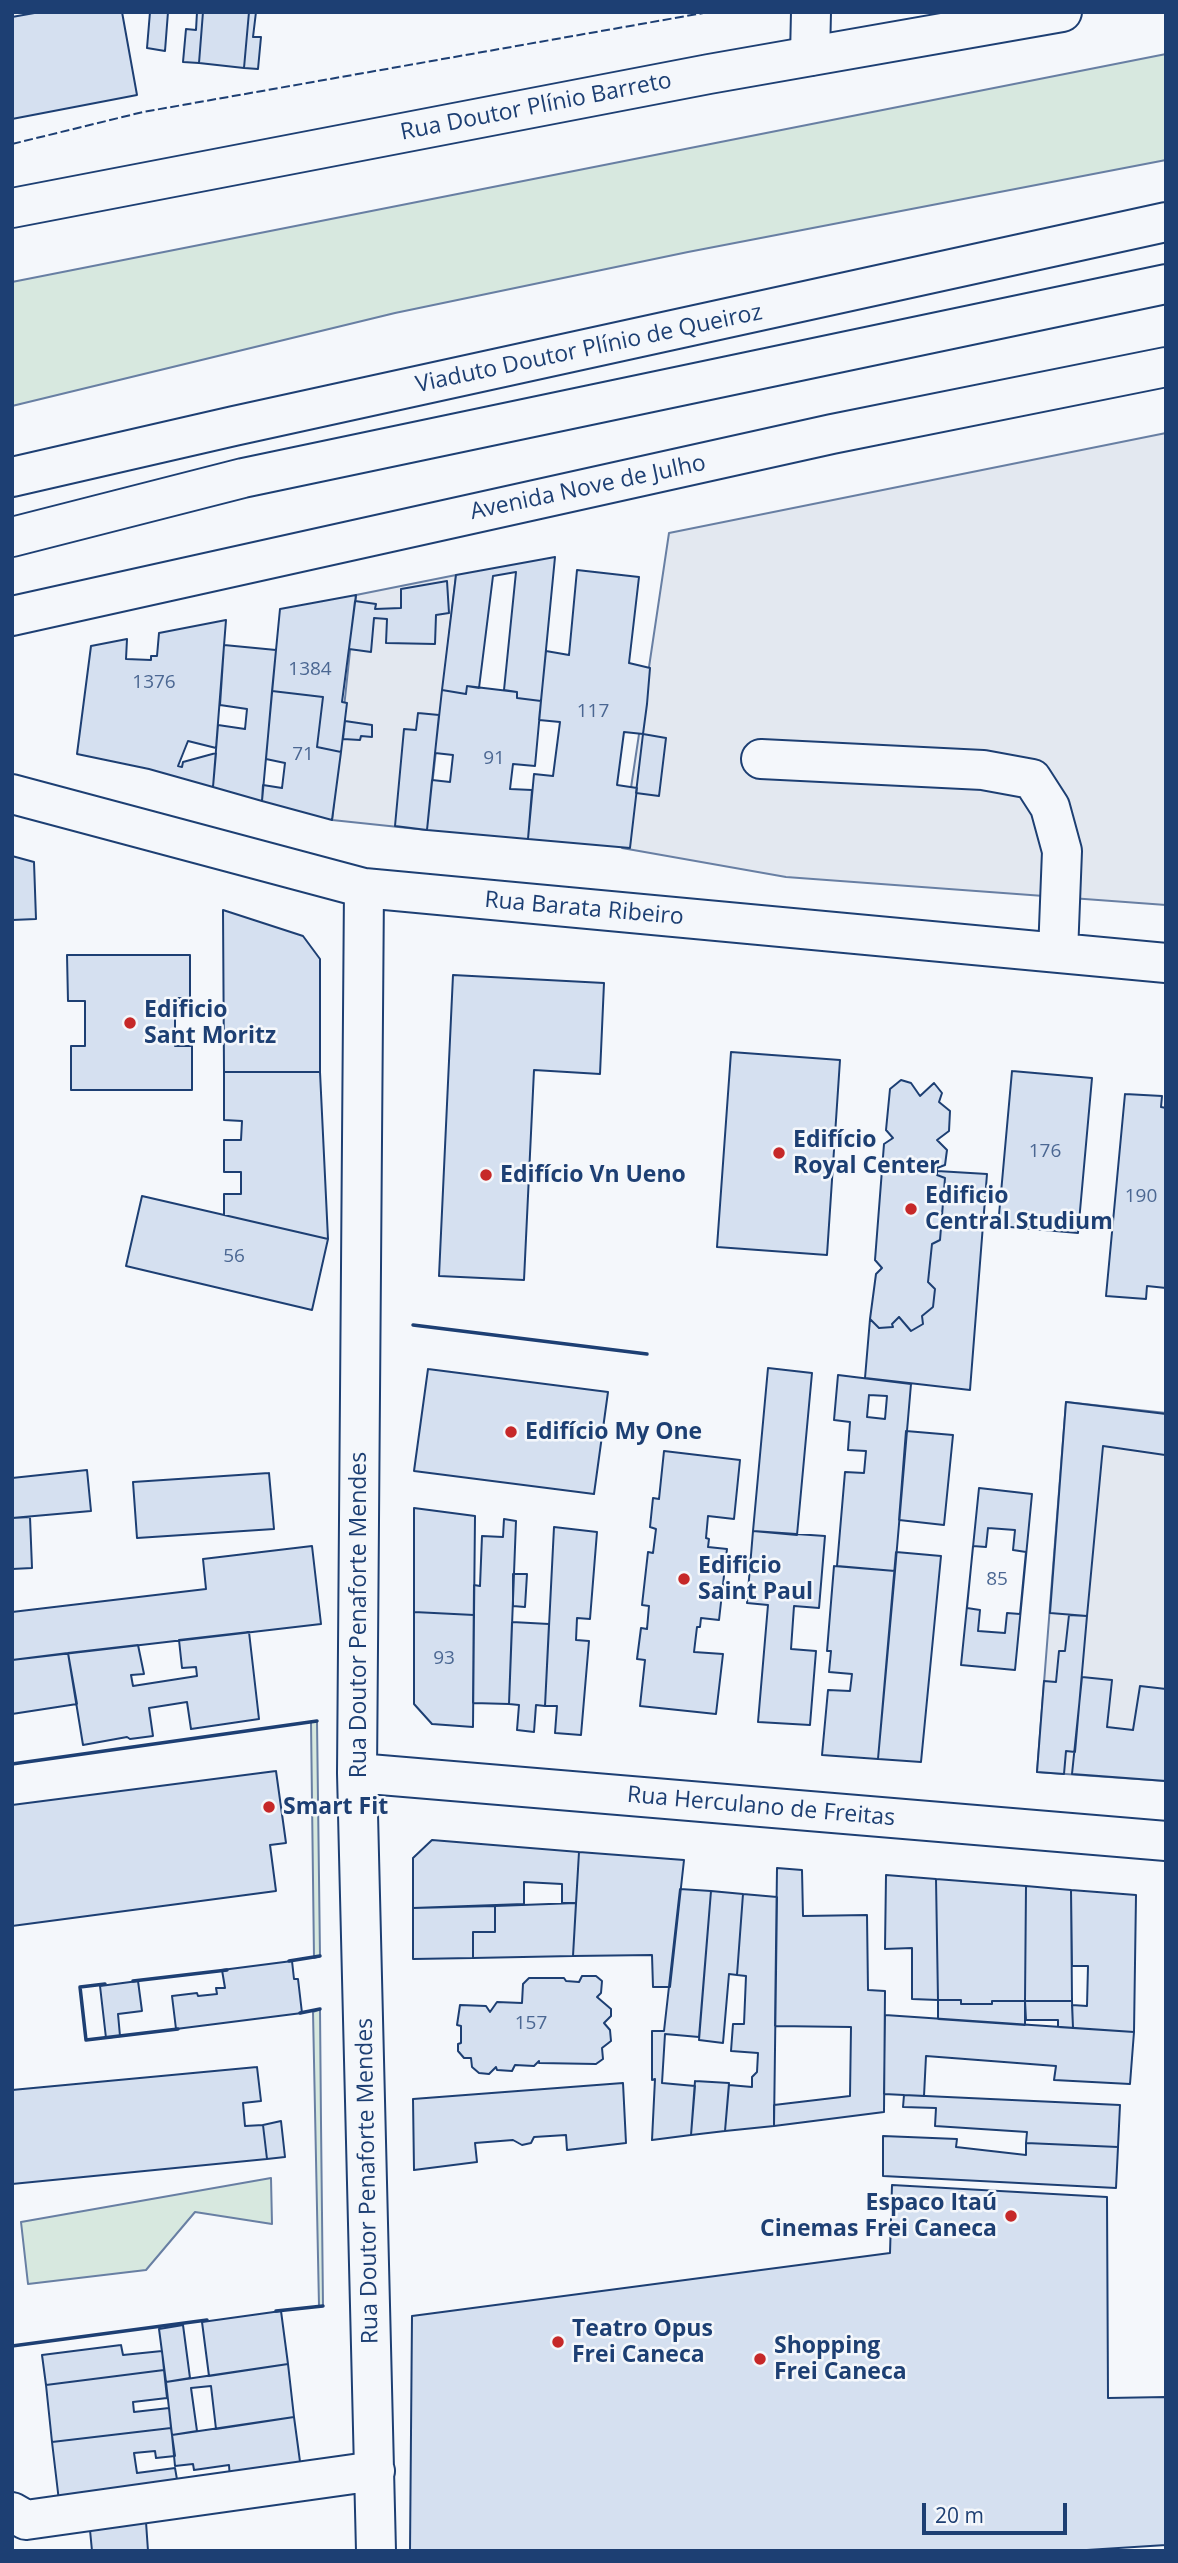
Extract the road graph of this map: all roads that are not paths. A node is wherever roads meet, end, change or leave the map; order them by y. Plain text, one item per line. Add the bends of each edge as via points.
1 (811, 12) edge
2 (1062, 12) edge
3 (810, 56) junction
4 (12, 208) edge
5 (1166, 222) edge
6 (1166, 284) edge
7 (1166, 367) edge
8 (12, 477) edge
9 (12, 537) edge
10 (23, 608) edge
11 (761, 759) dead end
12 (12, 794) edge
13 (364, 888) junction
14 (1058, 953) junction
15 (1166, 963) edge
16 (357, 1773) junction
17 (1166, 1841) edge
18 (375, 2471) junction
19 (12, 2512) edge
20 (376, 2551) edge

1 - 3 main road
2 - 3 main road, Rua Doutor Plínio Barreto
3 - 4 main road, Rua Doutor Plínio Barreto
5 - 8 main road, Viaduto Doutor Plínio de Queiroz
6 - 9 main road via 243,478
7 - 10 main road, Avenida Nove de Julho
11 - 14 main road via 983,770 1032,779 1050,807 1062,851
12 - 13 main road, Rua Barata Ribeiro
13 - 14 main road, Rua Barata Ribeiro
13 - 16 main road, Rua Doutor Penaforte Mendes
14 - 15 main road, Rua Barata Ribeiro
16 - 17 main road, Rua Herculano de Freitas
16 - 18 main road, Rua Doutor Penaforte Mendes
18 - 19 main road via 26,2520
18 - 20 main road, Rua Doutor Penaforte Mendes

